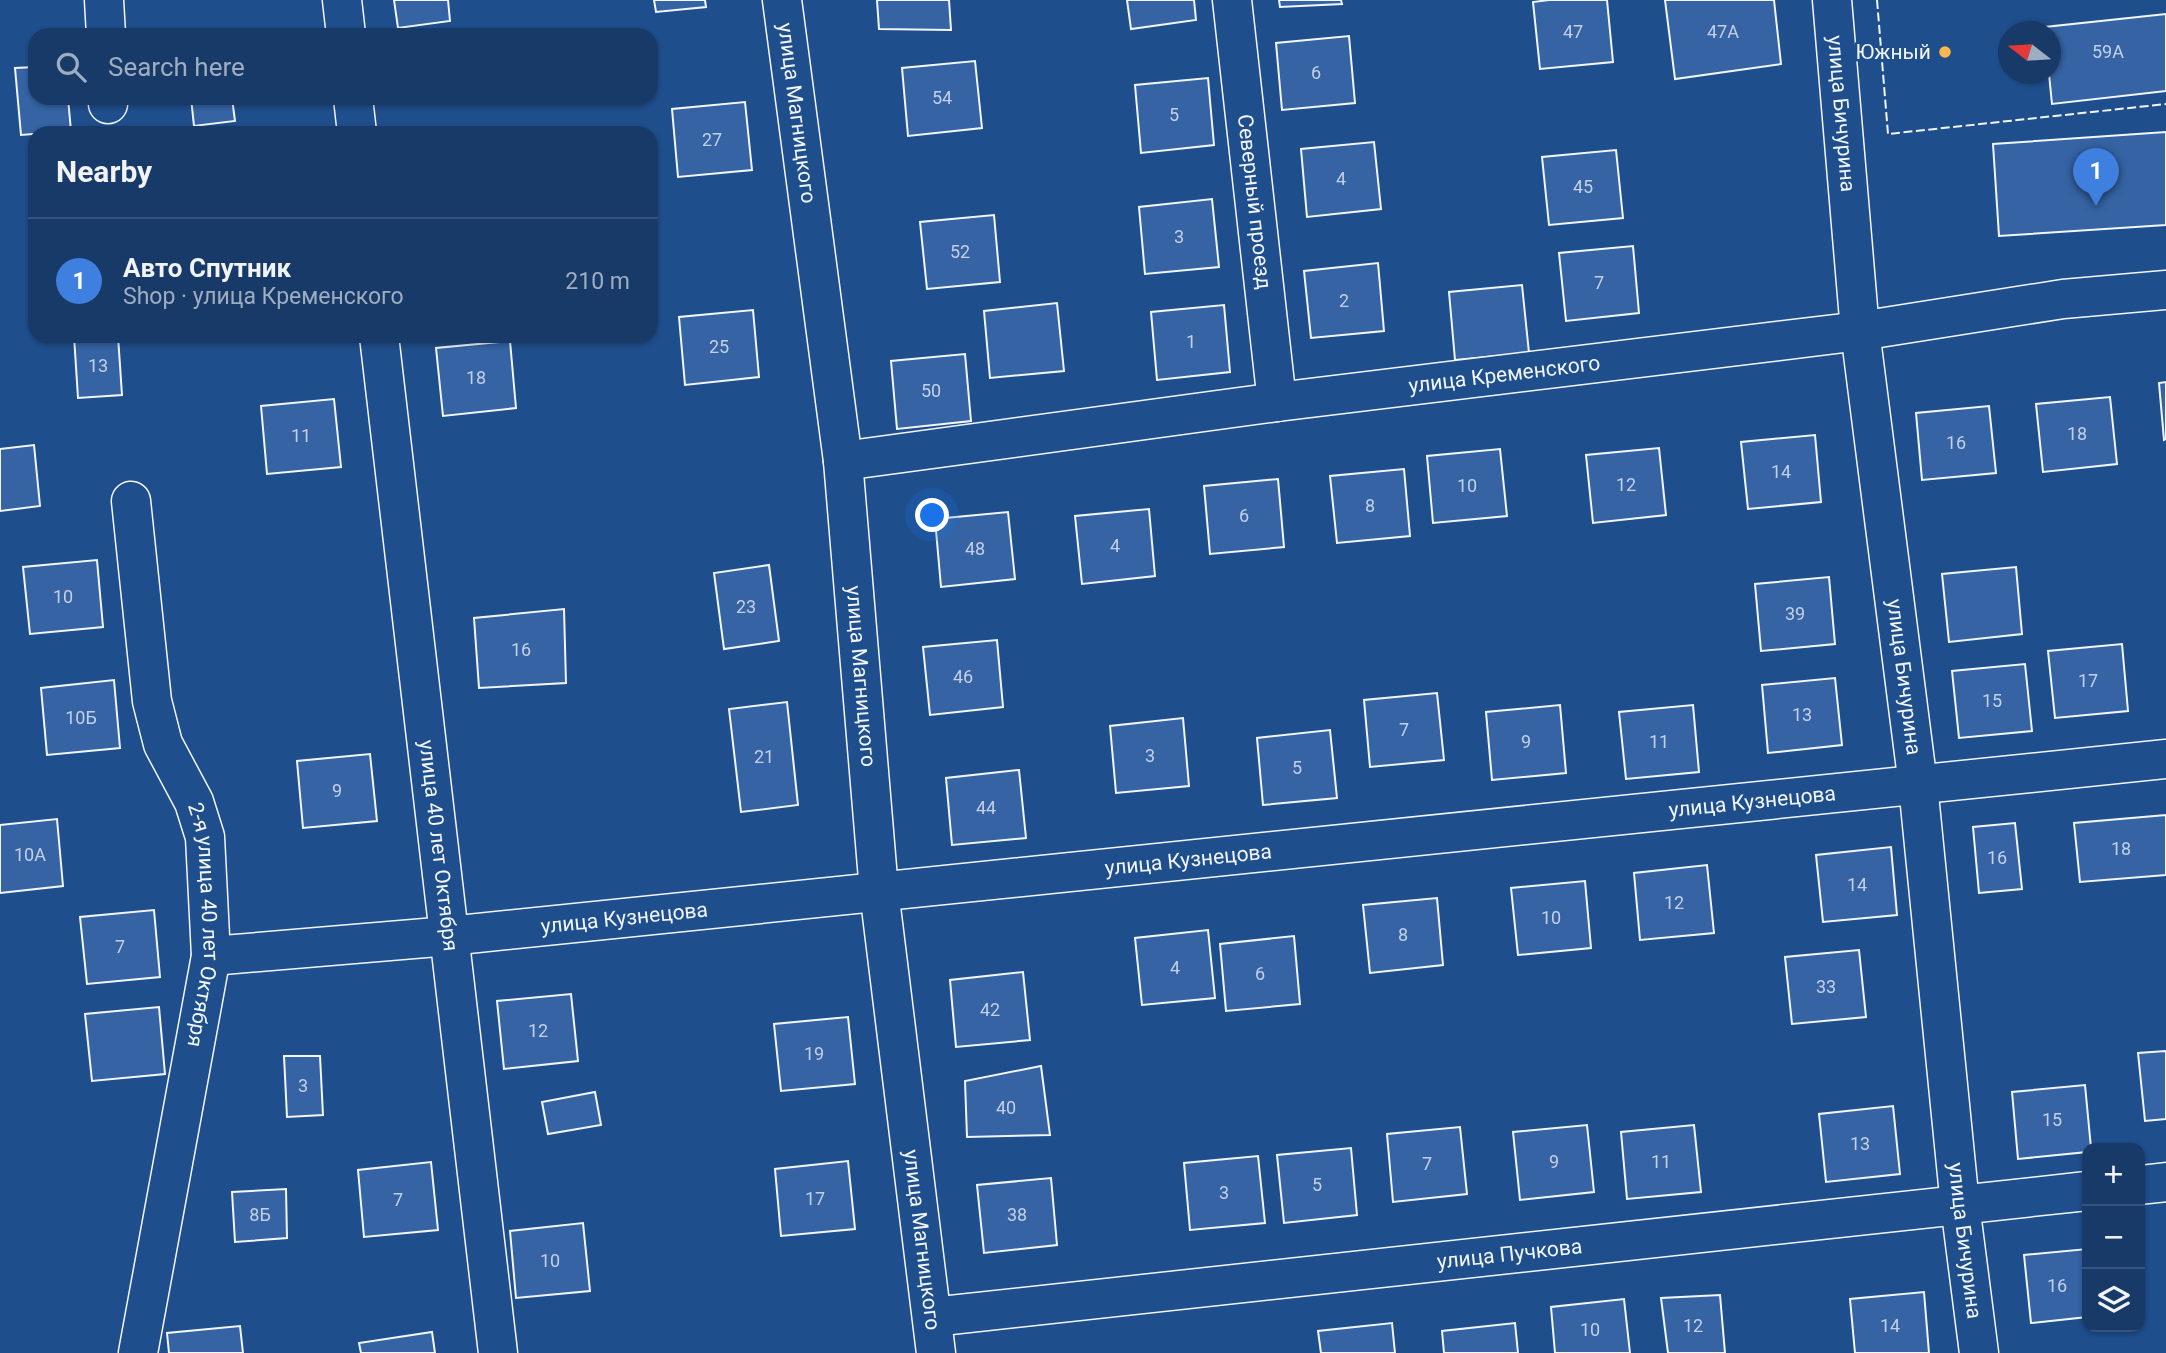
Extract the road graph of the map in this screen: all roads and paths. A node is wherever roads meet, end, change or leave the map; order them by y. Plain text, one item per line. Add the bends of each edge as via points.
1 (104, 0) edge
2 (342, 0) edge
3 (782, 0) edge
4 (1233, 0) edge
5 (1832, 0) edge
6 (106, 28) edge
7 (345, 28) edge
8 (354, 105) edge
9 (356, 126) edge
10 (2166, 290) edge
11 (1860, 331) junction
12 (380, 343) edge
13 (1277, 402) junction
14 (844, 461) junction
15 (131, 501) dead end
16 (2166, 759) edge
17 (1918, 785) junction
18 (879, 891) junction
19 (449, 936) junction
20 (211, 956) junction
21 (2166, 1182) edge
22 (2145, 1184) edge
23 (2082, 1192) edge
24 (1960, 1205) junction
25 (934, 1335) edge
26 (138, 1353) edge
27 (498, 1353) edge
28 (1979, 1353) edge

1 - 6 street
2 - 7 street
3 - 14 street, улица Магницкого
4 - 13 street, Северный проезд
5 - 11 street, улица Бичурина
8 - 9 street
10 - 11 street, улица Кременского via 2063,299
11 - 13 street, улица Кременского
11 - 17 street, улица Бичурина
12 - 19 street, улица 40 лет Октября
13 - 14 street, улица Кременского
14 - 18 street, улица Магницкого
15 - 20 street, 2-я улица 40 лет Октября via 152,701 163,744 194,802 205,837
16 - 17 street, улица Кузнецова
17 - 18 street, улица Кузнецова
17 - 24 street, улица Бичурина
18 - 19 street, улица Кузнецова
18 - 25 street, улица Магницкого
19 - 20 street, улица Кузнецова
19 - 27 street, улица 40 лет Октября
20 - 26 street, 2-я улица 40 лет Октября
21 - 22 street
23 - 24 street, улица Пучкова
24 - 25 street, улица Пучкова
24 - 28 street, улица Бичурина

